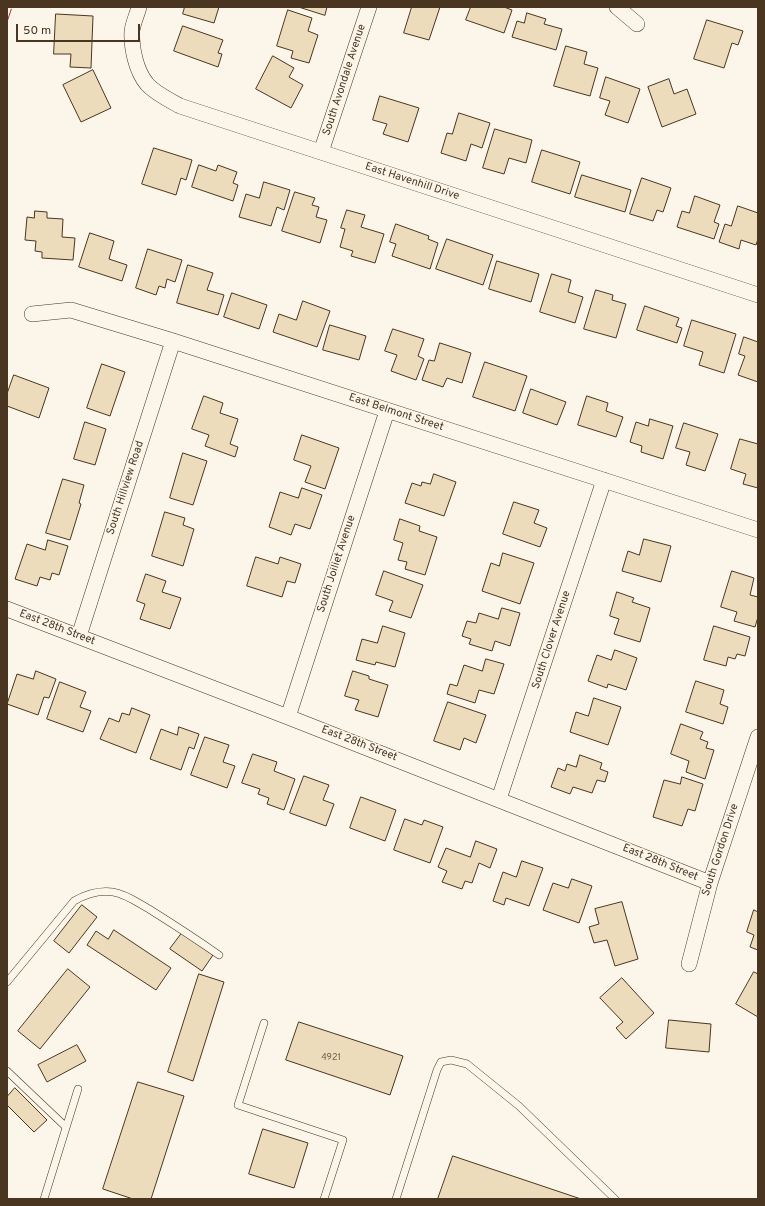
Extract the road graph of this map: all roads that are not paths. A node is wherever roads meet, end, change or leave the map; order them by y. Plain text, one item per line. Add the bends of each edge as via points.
1 (139, 7) edge
2 (369, 7) edge
3 (617, 7) edge
4 (637, 24) dead end
5 (321, 152) junction
6 (758, 295) edge
7 (32, 314) dead end
8 (173, 341) junction
9 (387, 411) junction
10 (604, 480) junction
11 (758, 530) edge
12 (7, 609) edge
13 (78, 636) junction
14 (288, 717) junction
15 (758, 737) edge
16 (499, 799) junction
17 (710, 883) junction
18 (219, 955) dead end
19 (689, 964) dead end
20 (7, 982) edge
21 (264, 1023) dead end
22 (7, 1071) edge
23 (78, 1089) dead end
24 (66, 1127) junction
25 (44, 1199) edge
26 (324, 1199) edge
27 (396, 1199) edge
28 (616, 1199) edge

1 - 5 street, East Havenhill Drive via 132,31 134,53 147,84 180,106
2 - 5 street, South Avondale Avenue
3 - 4 street
5 - 6 street, East Havenhill Drive
7 - 8 street, East Belmont Street via 71,310
8 - 9 street, East Belmont Street
8 - 13 street, South Hillview Road
9 - 10 street, East Belmont Street
9 - 14 street, South Joiliet Avenue
10 - 11 street, East Belmont Street
10 - 16 street, South Clover Avenue
12 - 13 street, East 28th Street
13 - 14 street, East 28th Street
14 - 16 street, East 28th Street
15 - 17 street, South Gordon Drive
16 - 17 street, East 28th Street
17 - 19 street, South Gordon Drive
18 - 20 lane via 132,899 112,892 97,892 74,901
21 - 26 lane via 238,1105 343,1140
22 - 24 lane
23 - 24 lane
24 - 25 lane
27 - 28 lane via 437,1070 441,1062 451,1060 467,1064 519,1106

